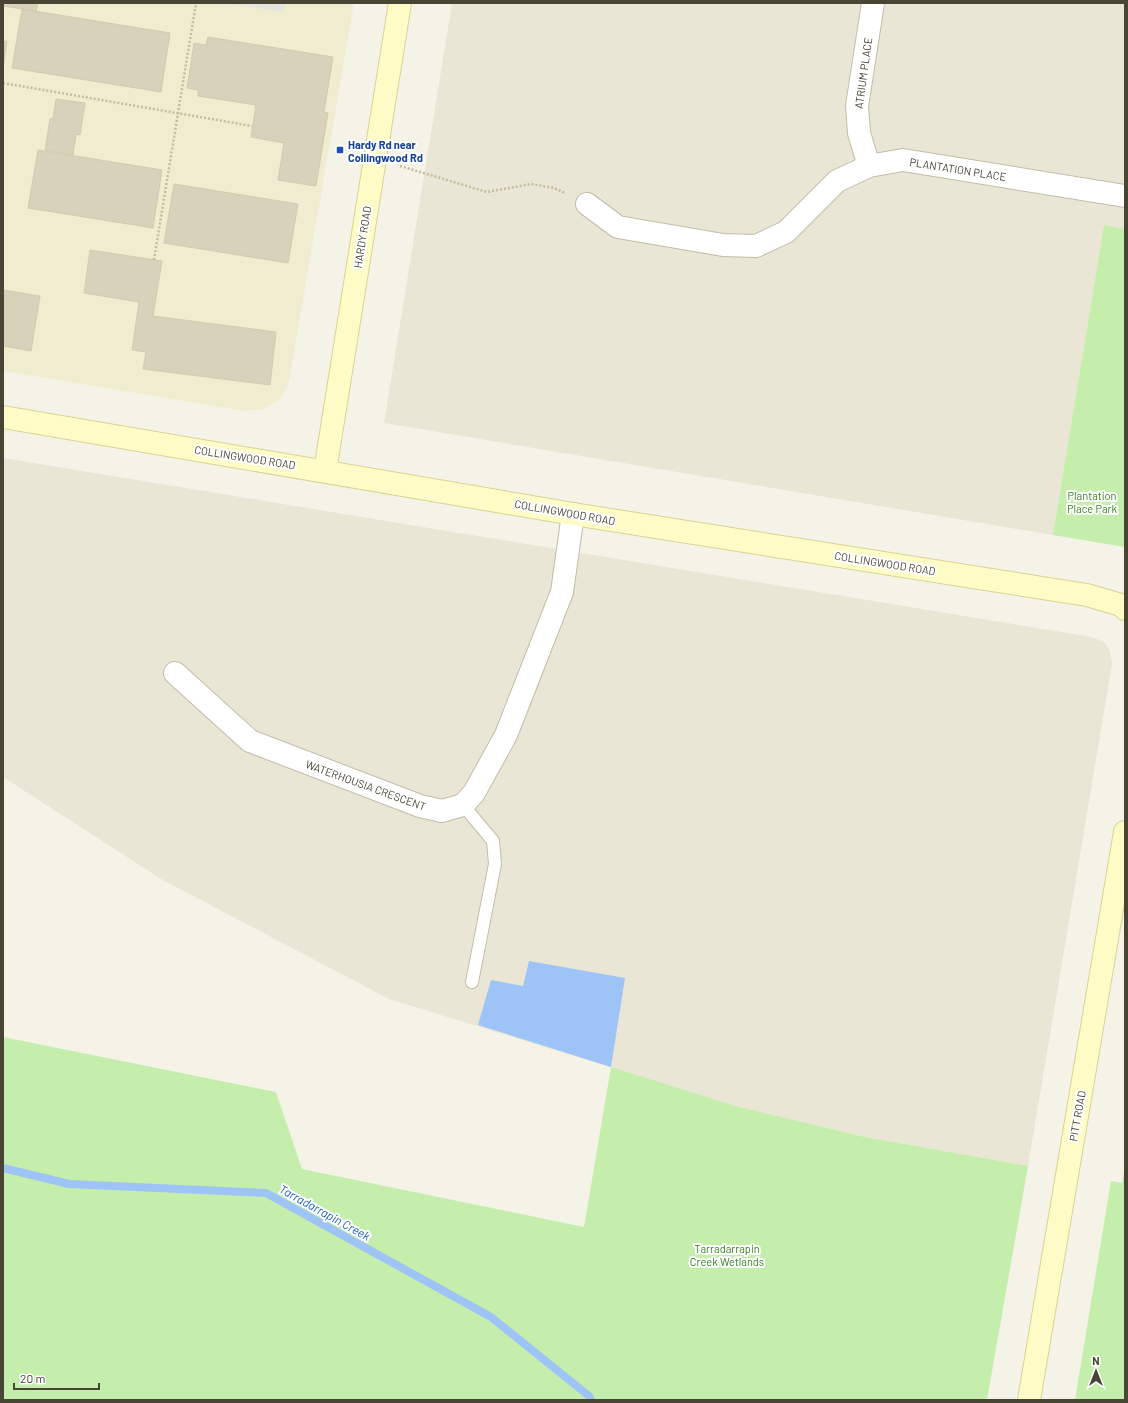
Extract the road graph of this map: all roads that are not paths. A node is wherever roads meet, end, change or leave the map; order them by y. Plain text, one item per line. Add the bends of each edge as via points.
1 (400, 3) edge
2 (874, 3) edge
3 (869, 166) junction
4 (1125, 196) edge
5 (587, 204) road end
6 (3, 417) edge
7 (325, 470) junction
8 (572, 514) junction
9 (1125, 609) edge
10 (175, 673) dead end
11 (463, 805) junction
12 (1125, 832) edge
13 (472, 982) dead end
14 (1029, 1400) edge

1 - 7 street, HARDY ROAD
2 - 3 street, ATRIUM PLACE via 857,106 859,133
3 - 4 street, PLANTATION PLACE via 903,160
3 - 5 street, PLANTATION PLACE via 837,181 786,232 756,246 723,245 618,227
6 - 7 street, COLLINGWOOD ROAD
7 - 8 street, COLLINGWOOD ROAD
8 - 9 street, COLLINGWOOD ROAD via 1087,595 1121,605
8 - 11 street via 562,592 506,735 474,793
10 - 11 street, WATERHOUSIA CRESCENT via 250,741 420,806 442,811
11 - 13 lane via 493,841 495,864
12 - 14 street, PITT ROAD

